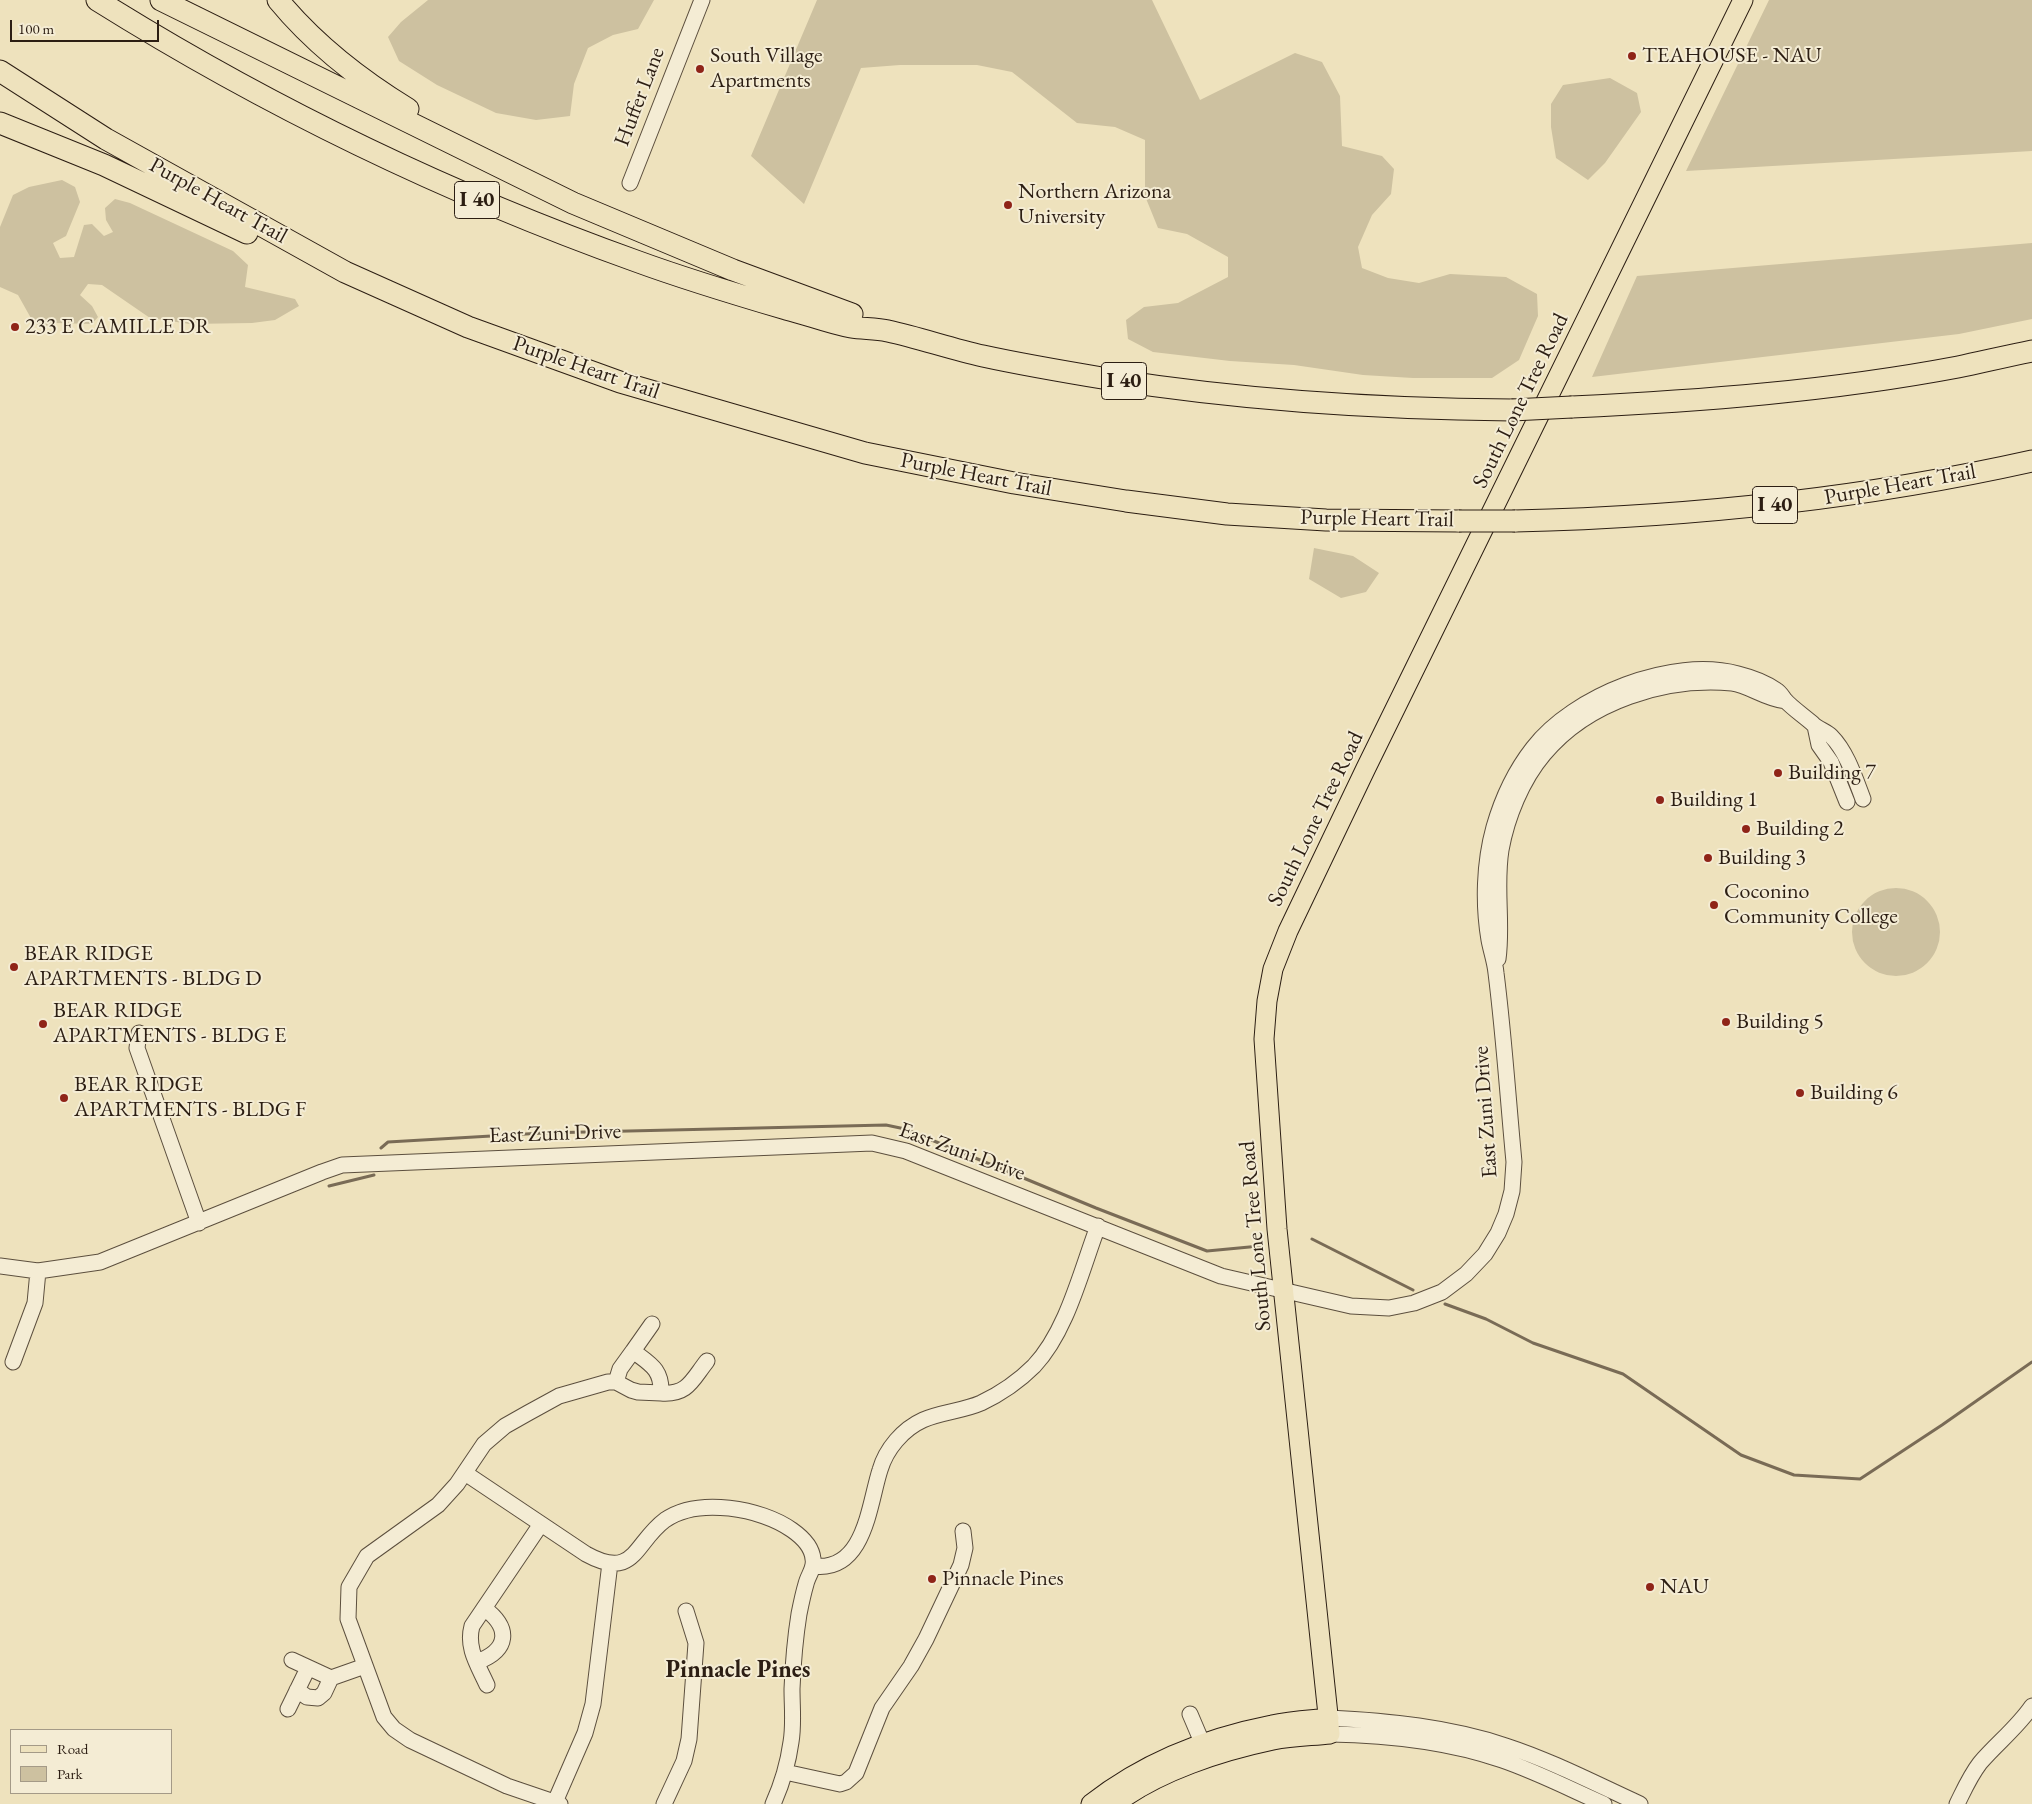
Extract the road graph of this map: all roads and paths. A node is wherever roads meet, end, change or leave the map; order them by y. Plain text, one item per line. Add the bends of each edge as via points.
1 (97, 0) edge
2 (161, 0) edge
3 (278, 0) edge
4 (702, 0) edge
5 (1743, 0) edge
6 (0, 71) edge
7 (0, 123) edge
8 (506, 170) junction
9 (630, 183) dead end
10 (345, 272) junction
11 (886, 330) junction
12 (2032, 351) edge
13 (2032, 461) edge
14 (1814, 726) junction
15 (1863, 799) dead end
16 (1847, 802) dead end
17 (139, 1033) dead end
18 (199, 1223) junction
19 (1098, 1226) junction
20 (0, 1266) edge
21 (38, 1270) junction
22 (1284, 1292) junction
23 (652, 1324) dead end
24 (633, 1351) junction
25 (707, 1361) dead end
26 (13, 1362) dead end
27 (616, 1382) junction
28 (661, 1393) junction
29 (465, 1473) junction
30 (541, 1524) junction
31 (963, 1531) dead end
32 (610, 1563) junction
33 (814, 1566) junction
34 (484, 1608) junction
35 (686, 1611) dead end
36 (292, 1660) dead end
37 (477, 1662) junction
38 (365, 1666) junction
39 (308, 1668) junction
40 (331, 1678) junction
41 (487, 1685) dead end
42 (297, 1690) junction
43 (2032, 1706) edge
44 (288, 1709) dead end
45 (1190, 1714) dead end
46 (1330, 1726) junction
47 (1205, 1751) junction
48 (785, 1772) junction
49 (557, 1803) edge
50 (664, 1804) edge
51 (773, 1804) edge
52 (1091, 1804) edge
53 (1115, 1804) edge
54 (1604, 1804) edge
55 (1640, 1804) edge
56 (1957, 1804) edge

1 - 11 highway, I 40 via 204,65 343,139 513,215 711,287 850,326
2 - 8 highway
3 - 8 highway via 313,39 358,76
4 - 9 street, Huffer Lane
5 - 22 main road, South Lone Tree Road via 1374,751 1273,969 1264,1039
6 - 10 highway, Purple Heart Trail / I 40 via 106,139
7 - 10 highway via 104,165 269,243
8 - 11 highway via 620,224
10 - 13 highway, Purple Heart Trail / I 40, bridge via 468,326 620,382 804,436 917,465 1191,510 1326,520 1609,519 1790,503 1939,480
11 - 12 highway, I 40, bridge via 989,357 1108,379 1189,390 1436,410 1512,410 1702,400 1957,367
14 - 15 street, East Zuni Drive via 1831,736 1852,771
14 - 16 street, East Zuni Drive via 1819,745 1831,762
14 - 22 street, East Zuni Drive via 1778,691 1737,673 1692,670 1646,678 1593,700 1574,711 1533,748 1508,790 1494,829 1486,880 1486,910 1496,971 1514,1162 1512,1191 1498,1234 1466,1274 1442,1292 1414,1302 1389,1308 1351,1306
17 - 18 street via 137,1048
18 - 19 street, East Zuni Drive via 342,1165 872,1144 906,1151
18 - 21 street, East Zuni Drive via 100,1262
19 - 22 street, East Zuni Drive via 1221,1276
19 - 33 street via 1062,1325 1044,1354 1021,1378 1000,1393 974,1405 923,1420 899,1438 880,1470 860,1540 834,1564
20 - 21 street, East Zuni Drive
21 - 26 street via 35,1303
22 - 46 main road, South Lone Tree Road
23 - 24 street
24 - 27 street via 620,1369
24 - 28 street via 658,1372
25 - 28 street via 682,1391
27 - 28 street via 631,1390
27 - 29 street via 560,1396 505,1426 484,1444
29 - 30 street
29 - 38 street via 438,1505 367,1556 353,1578 348,1597 348,1619
30 - 32 street via 586,1554
30 - 34 street
31 - 48 street via 965,1548 961,1565 919,1652 882,1708 856,1772 840,1784
32 - 33 street via 624,1562 672,1517 694,1510 723,1508 754,1512 792,1530 811,1551
32 - 49 street via 593,1704
33 - 48 street via 806,1584 794,1646 792,1742
34 - 37 street via 470,1634 471,1650
34 - 37 street via 500,1623 502,1639 496,1653
35 - 50 street via 696,1643 689,1739 684,1761
36 - 39 street
37 - 41 street
38 - 40 street
38 - 49 street via 384,1717 401,1734 507,1786
39 - 40 street
39 - 42 street
40 - 42 street via 318,1698
42 - 44 street
43 - 56 street via 1981,1763
45 - 47 street
46 - 47 main road via 1275,1740
46 - 54 street via 1468,1750 1530,1771
46 - 55 street via 1371,1720 1439,1728 1472,1736 1535,1757
47 - 52 main road via 1161,1760 1113,1786
47 - 53 main road
48 - 51 street

